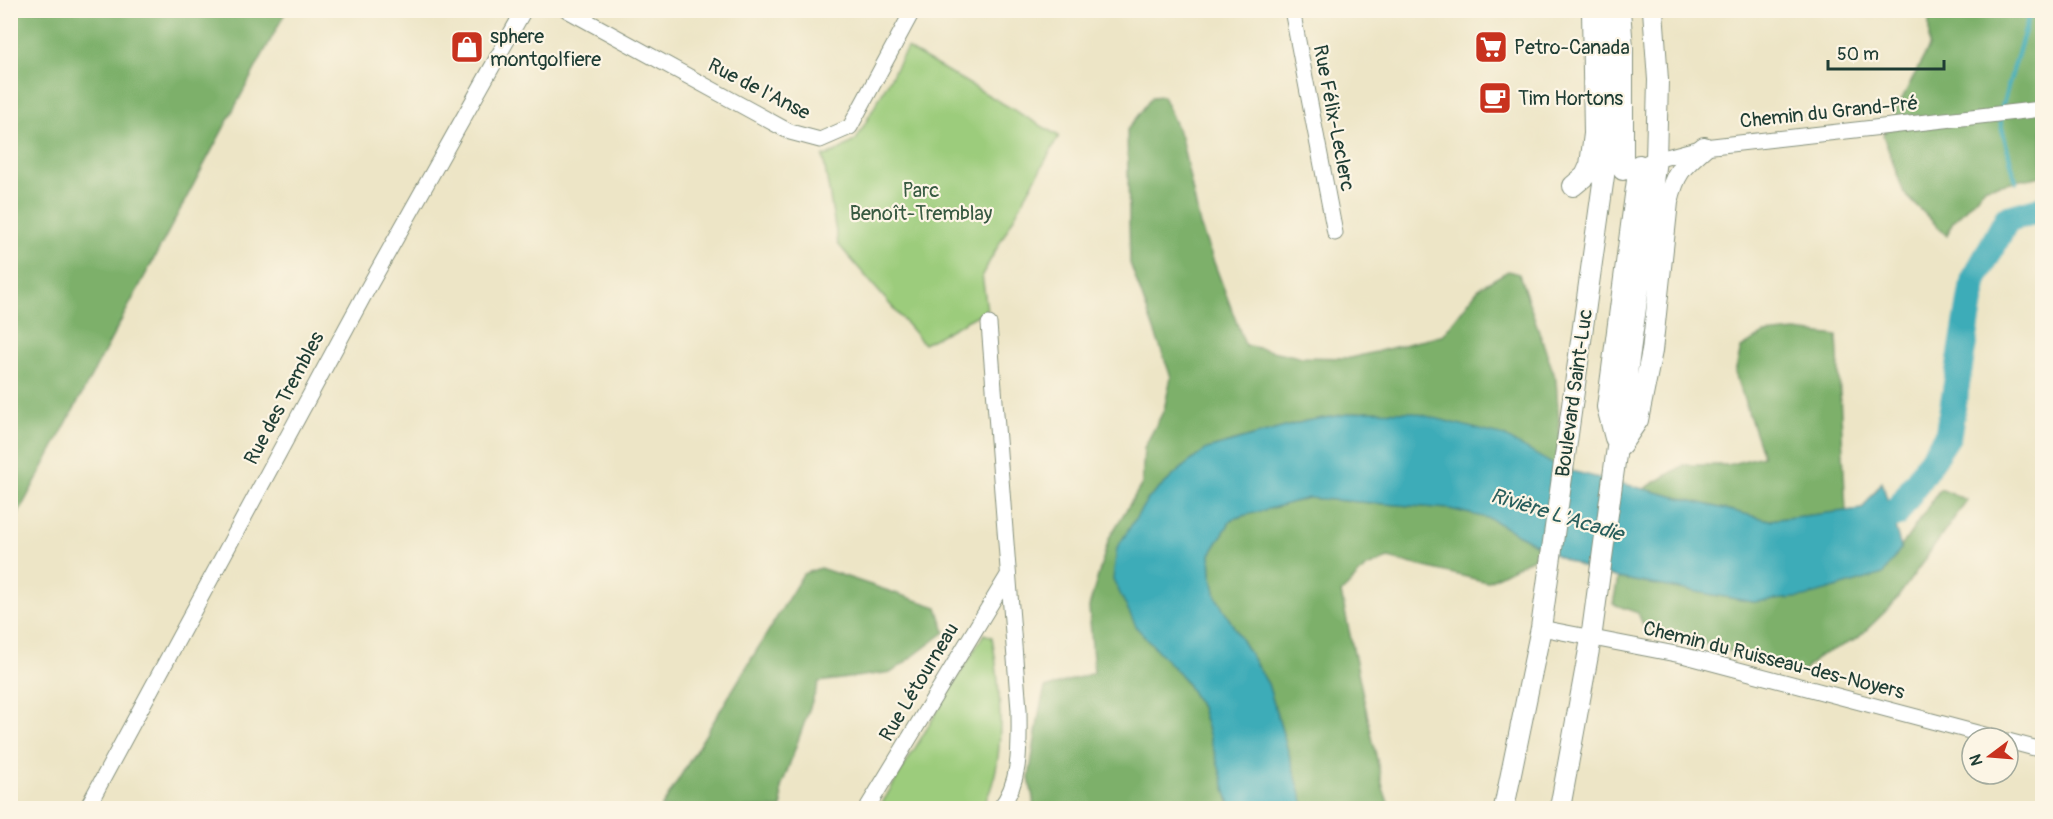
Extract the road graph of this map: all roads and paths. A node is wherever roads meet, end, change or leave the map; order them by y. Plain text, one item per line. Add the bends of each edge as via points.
1 (524, 10) edge
2 (567, 10) edge
3 (914, 10) edge
4 (1292, 10) edge
5 (1592, 10) edge
6 (1605, 10) edge
7 (1620, 10) edge
8 (1653, 10) edge
9 (2043, 109) edge
10 (1704, 147) junction
11 (1630, 168) junction
12 (1573, 186) dead end
13 (1335, 233) dead end
14 (989, 324) dead end
15 (1618, 449) junction
16 (1007, 577) junction
17 (1541, 628) junction
18 (1591, 639) junction
19 (1960, 728) edge
20 (2020, 744) edge
21 (2043, 750) edge
22 (87, 808) edge
23 (867, 808) edge
24 (1000, 808) edge
25 (1504, 808) edge
26 (1560, 808) edge

1 - 22 street, Rue des Trembles via 363,297
2 - 3 street, Rue de l'Anse via 790,132 820,140 850,127
4 - 13 street, Rue Félix-Leclerc
5 - 12 main road via 1594,134 1590,165 1585,176
6 - 11 main road, Boulevard Saint-Luc via 1608,131
7 - 11 main road
8 - 11 main road, Boulevard Saint-Luc via 1658,81
9 - 10 street, Chemin du Grand-Pré
10 - 11 street, Chemin du Grand-Pré
10 - 15 main road via 1680,168 1673,181 1652,351 1638,420
11 - 15 main road via 1607,407
11 - 17 main road, Boulevard Saint-Luc via 1567,444
14 - 16 street
15 - 18 main road
16 - 23 street, Rue Létourneau
16 - 24 street via 1019,710 1019,755 1010,795
17 - 18 street, Chemin du Ruisseau-des-Noyers
17 - 25 main road, Boulevard Saint-Luc
18 - 19 street, Chemin du Ruisseau-des-Noyers via 1686,656
18 - 26 main road
20 - 21 street

